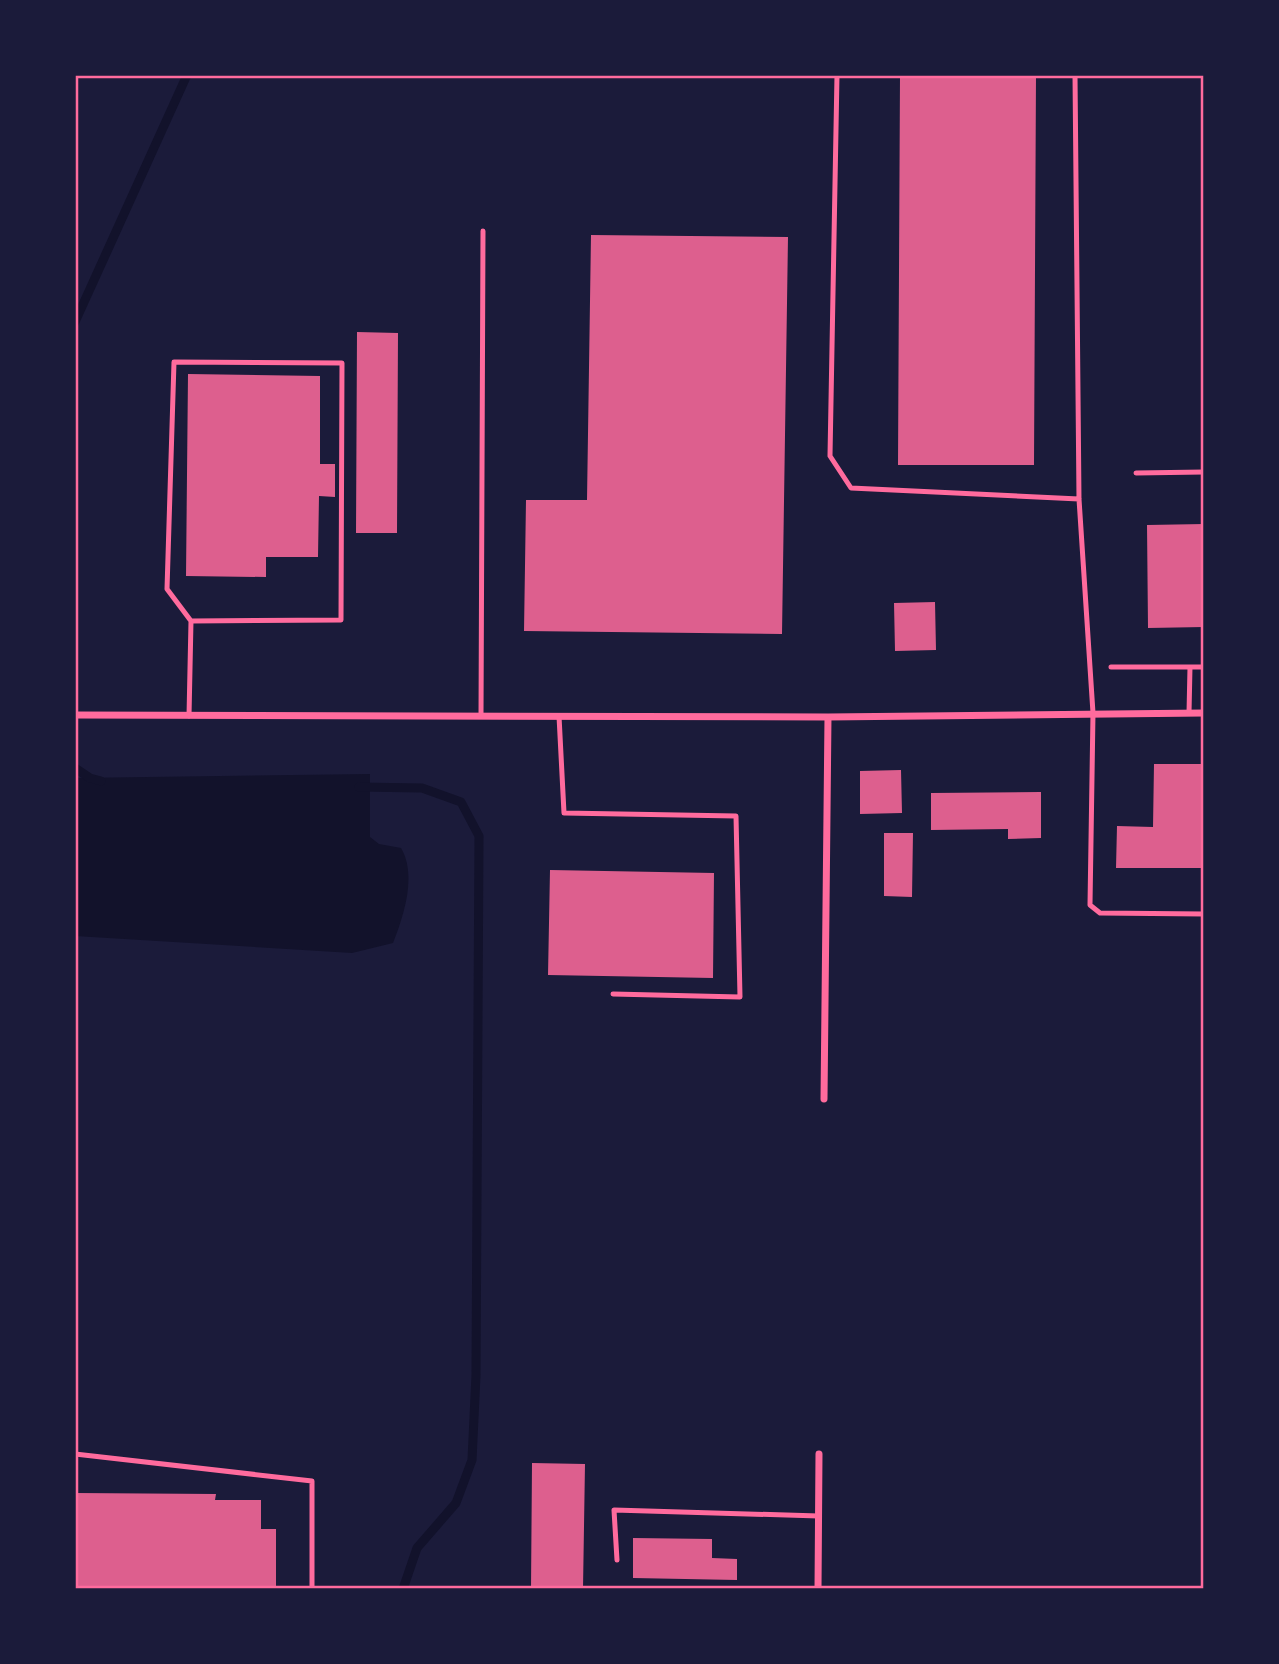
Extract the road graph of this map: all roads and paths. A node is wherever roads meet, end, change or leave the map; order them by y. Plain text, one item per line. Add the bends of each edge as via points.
1 (837, 75) edge
2 (1075, 75) edge
3 (483, 231) dead end
4 (1204, 472) edge
5 (1136, 473) dead end
6 (1079, 499) junction
7 (191, 621) junction
8 (1111, 667) dead end
9 (1190, 667) junction
10 (1204, 667) edge
11 (1093, 713) junction
12 (1189, 713) junction
13 (1204, 713) edge
14 (75, 715) edge
15 (189, 716) junction
16 (481, 716) junction
17 (559, 716) junction
18 (828, 717) junction
19 (1204, 914) edge
20 (613, 994) dead end
21 (824, 1099) dead end
22 (75, 1454) edge
23 (820, 1454) dead end
24 (819, 1516) junction
25 (617, 1560) dead end
26 (312, 1589) edge
27 (818, 1589) edge

1 - 6 lane via 830,456 851,488
2 - 6 lane
3 - 16 lane
4 - 5 lane
6 - 11 lane
7 - 7 lane via 167,589 174,362 342,363 341,620
7 - 15 lane
8 - 9 lane
9 - 10 lane
9 - 12 lane
11 - 12 street
11 - 18 street
11 - 19 lane via 1090,905 1100,913
12 - 13 street
14 - 15 street
15 - 16 street
16 - 17 street
17 - 18 street
17 - 20 lane via 564,813 736,816 740,997
18 - 21 street
22 - 26 lane via 312,1481
23 - 24 street
24 - 25 lane via 614,1510
24 - 27 street

